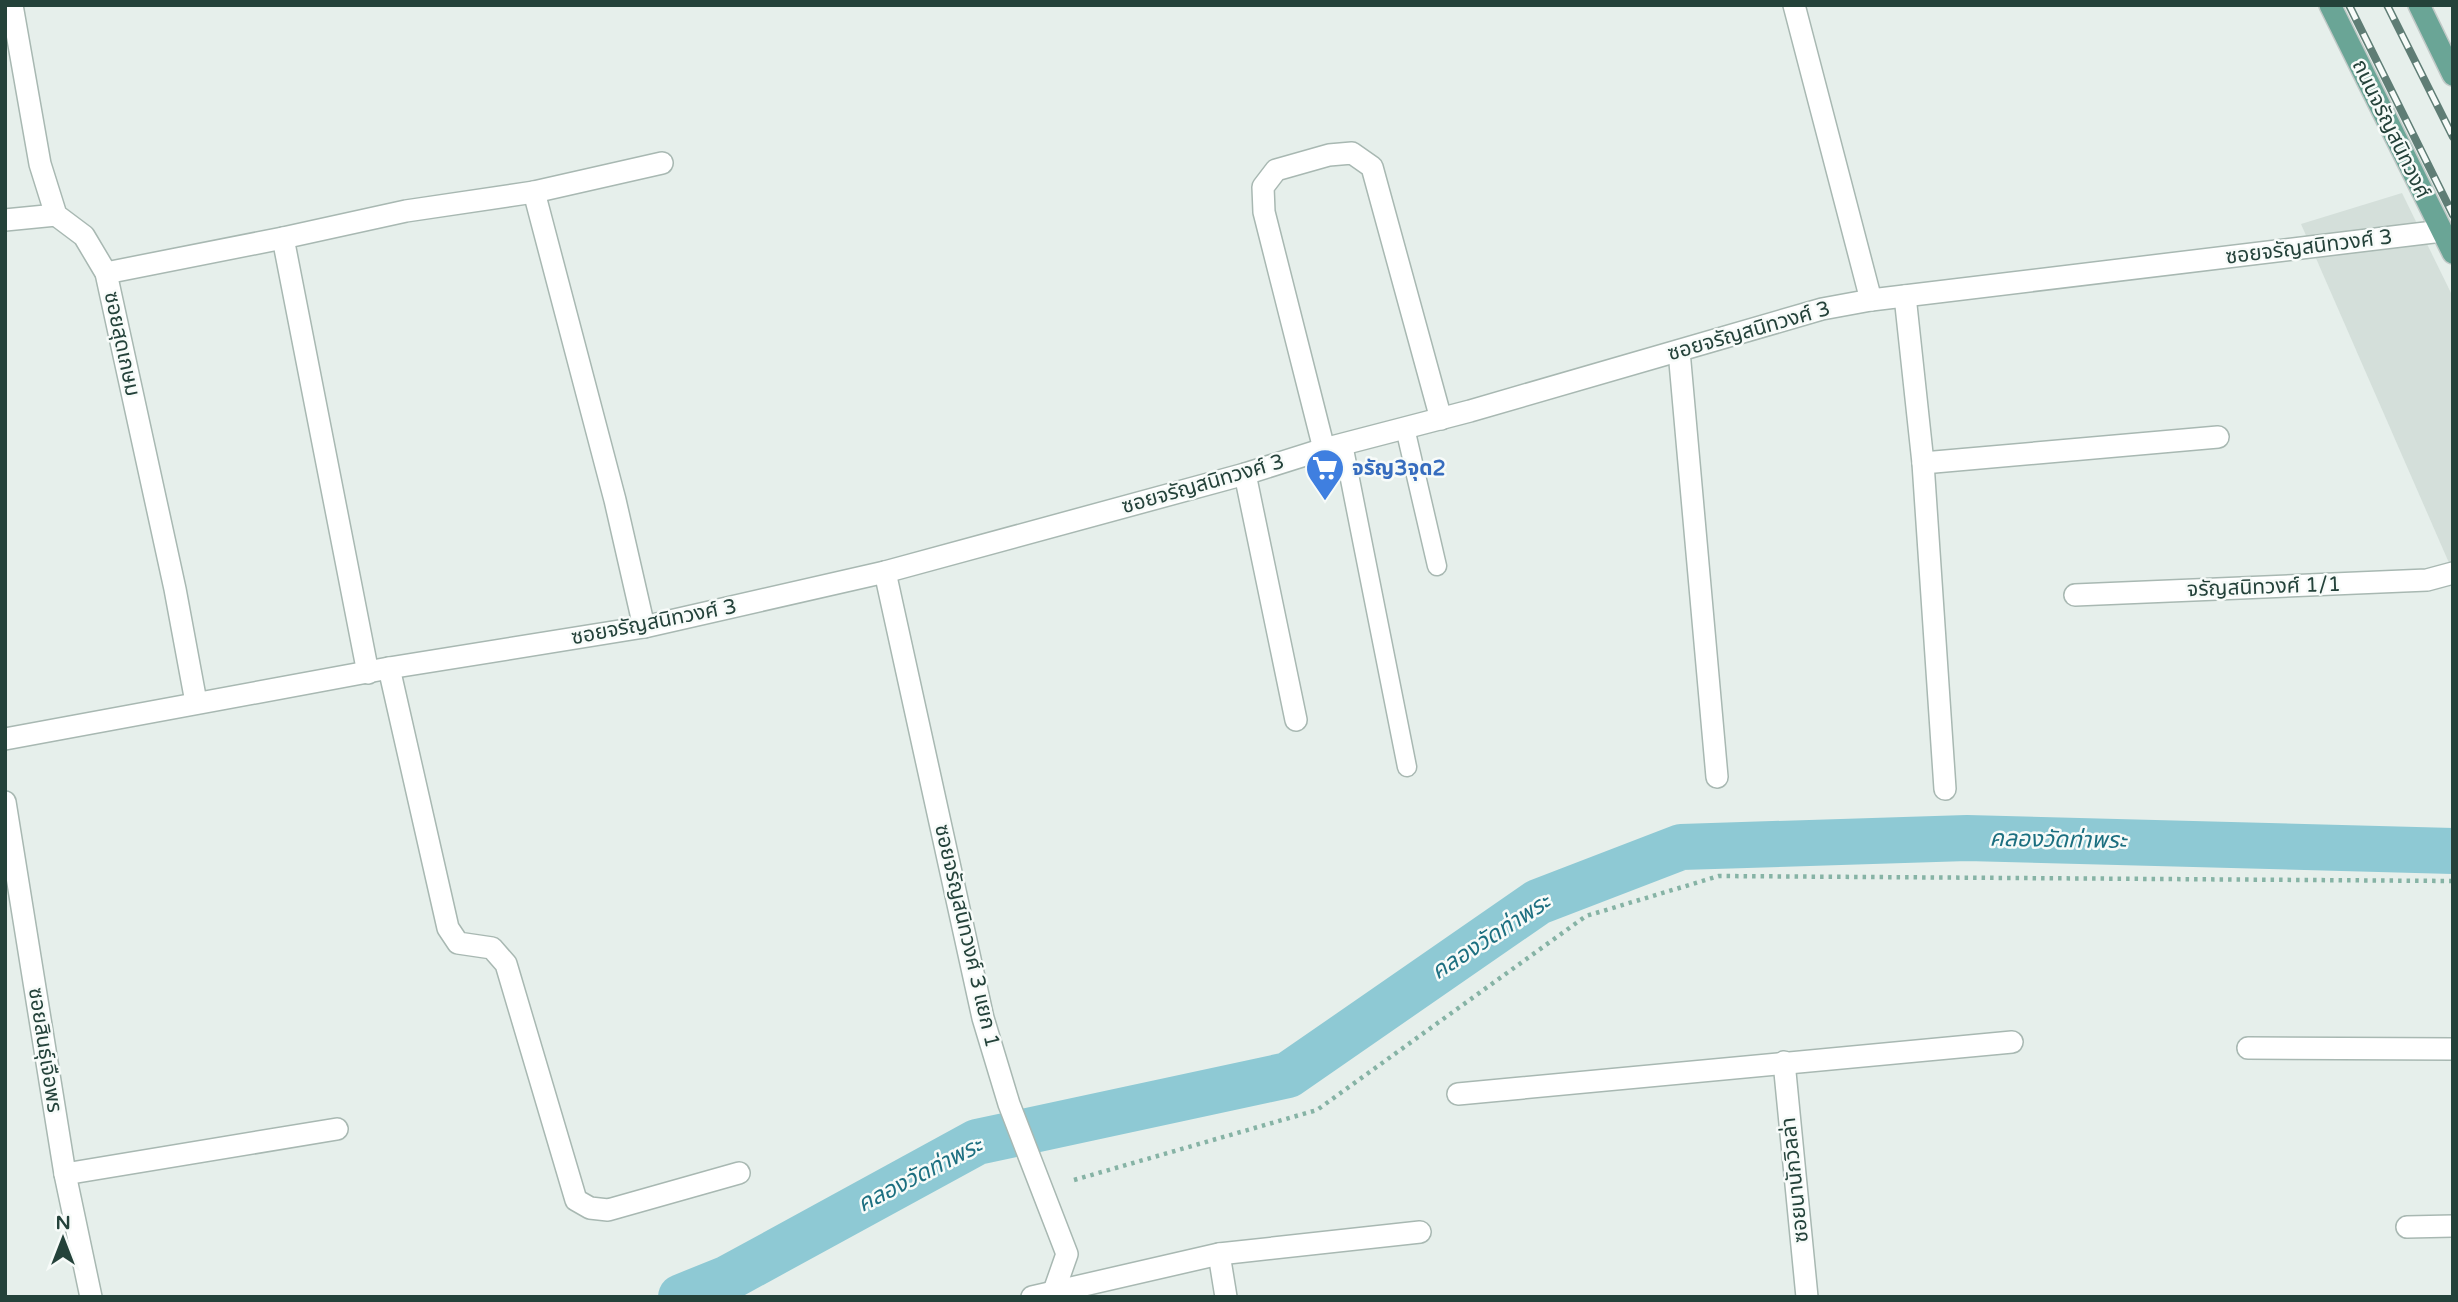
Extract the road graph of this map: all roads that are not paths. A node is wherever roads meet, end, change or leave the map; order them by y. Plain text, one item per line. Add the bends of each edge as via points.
1 (12, 5) edge
2 (1794, 5) edge
3 (2330, 5) edge
4 (2420, 5) edge
5 (2453, 75) edge
6 (662, 163) dead end
7 (534, 192) junction
8 (56, 215) junction
9 (5, 220) edge
10 (2442, 231) junction
11 (283, 238) junction
12 (2453, 253) edge
13 (106, 273) junction
14 (1905, 296) junction
15 (1871, 300) junction
16 (1679, 351) junction
17 (1441, 419) junction
18 (1405, 428) junction
19 (2218, 437) dead end
20 (1333, 447) junction
21 (1923, 463) junction
22 (1245, 474) junction
23 (1437, 566) dead end
24 (885, 572) junction
25 (2453, 573) edge
26 (2075, 595) dead end
27 (644, 627) junction
28 (389, 668) junction
29 (368, 673) junction
30 (196, 702) junction
31 (1296, 720) dead end
32 (5, 740) edge
33 (1407, 767) dead end
34 (1717, 777) dead end
35 (1945, 789) dead end
36 (5, 802) edge
37 (2012, 1042) dead end
38 (2248, 1048) dead end
39 (2453, 1049) edge
40 (1784, 1062) junction
41 (1458, 1094) dead end
42 (337, 1129) dead end
43 (739, 1173) dead end
44 (65, 1174) junction
45 (2453, 1226) edge
46 (2407, 1227) dead end
47 (1420, 1232) dead end
48 (1219, 1254) junction
49 (1054, 1290) junction
50 (91, 1297) edge
51 (1032, 1297) edge
52 (1226, 1297) edge
53 (1807, 1297) edge

1 - 8 street via 40,164
2 - 15 street
3 - 10 main road, ถนนจรัญสนิทวงศ์
4 - 5 main road
6 - 7 street
7 - 11 street via 406,211
7 - 27 street
8 - 9 street
8 - 13 street, ซอยสุดเกษม via 84,236
10 - 12 main road, ถนนจรัญสนิทวงศ์
10 - 14 street, ซอยจรัญสนิทวงศ์ 3
11 - 13 street
11 - 29 street
13 - 30 street, ซอยสุดเกษม
14 - 15 street, ซอยจรัญสนิทวงศ์ 3
14 - 21 street
15 - 16 street, ซอยจรัญสนิทวงศ์ 3 via 1822,309
16 - 17 street, ซอยจรัญสนิทวงศ์ 3
16 - 34 street
17 - 18 street, ซอยจรัญสนิทวงศ์ 3
17 - 20 street via 1372,167 1352,153 1329,155 1276,170 1263,187 1264,212
18 - 20 street, ซอยจรัญสนิทวงศ์ 3
18 - 23 lane
19 - 21 street
20 - 22 street, ซอยจรัญสนิทวงศ์ 3
20 - 33 lane
21 - 35 street
22 - 24 street, ซอยจรัญสนิทวงศ์ 3
22 - 31 street
24 - 27 street, ซอยจรัญสนิทวงศ์ 3
24 - 49 street, ซอยจรัญสนิทวงศ์ 3 แยก 1 via 983,1018 1009,1104 1067,1254
25 - 26 street, จรัญสนิทวงศ์ 1/1 via 2427,580
27 - 28 street, ซอยจรัญสนิทวงศ์ 3
28 - 29 street, ซอยจรัญสนิทวงศ์ 3
28 - 43 street via 448,928 458,943 492,948 506,964 576,1200 608,1210
29 - 30 street, ซอยจรัญสนิทวงศ์ 3
30 - 32 street, ซอยจรัญสนิทวงศ์ 3
36 - 44 street, ซอยสินธุ์เจือพร
37 - 40 street
38 - 39 street
40 - 41 street
40 - 53 street, ซอยนานักวิลล่า
42 - 44 street
44 - 50 street, ซอยสินธุ์เจือพร
45 - 46 street
47 - 48 street
48 - 49 street
48 - 52 street
49 - 51 street

